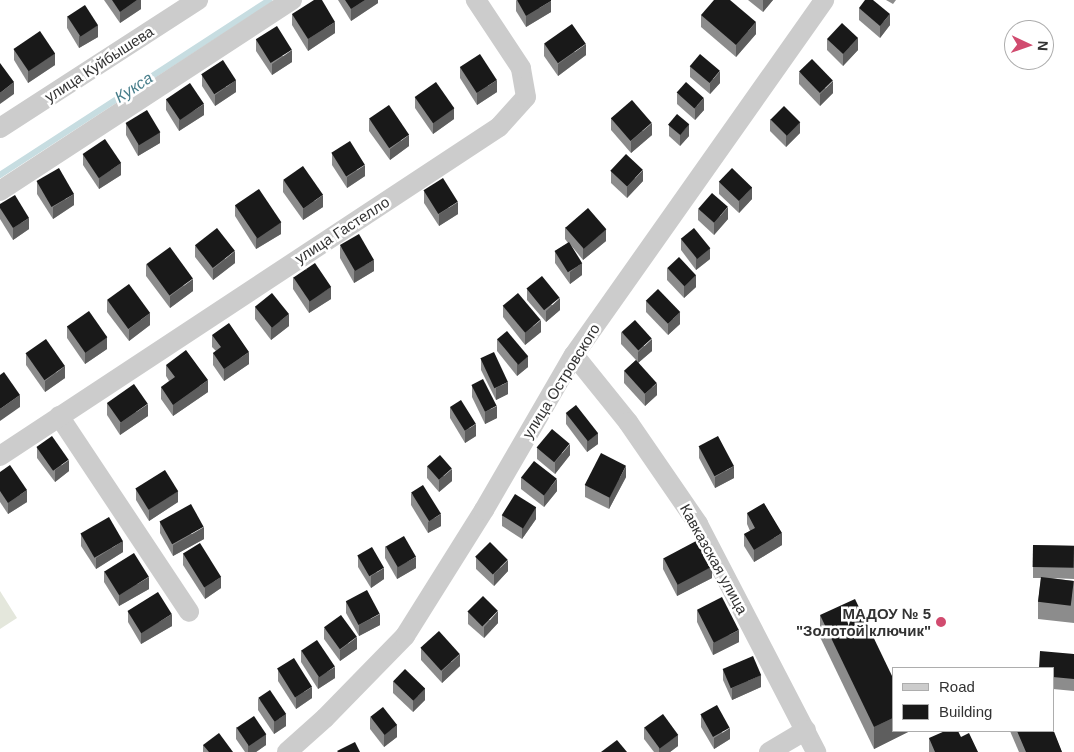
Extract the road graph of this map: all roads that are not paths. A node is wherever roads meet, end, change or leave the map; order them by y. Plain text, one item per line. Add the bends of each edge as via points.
1 (198, 0) edge
2 (292, 0) edge
3 (476, 0) edge
4 (824, 0) edge
5 (0, 128) edge
6 (0, 191) edge
7 (574, 355) junction
8 (59, 416) junction
9 (0, 456) edge
10 (189, 612) dead end
11 (806, 730) junction
12 (288, 752) edge
13 (769, 752) edge
14 (816, 752) edge

1 - 5 street, улица Куйбышева
2 - 6 street
3 - 8 street, улица Гастелло via 521,68 526,97 499,127
4 - 7 street, улица Островского
7 - 11 street, Кавказская улица via 628,422 698,524
7 - 12 street, улица Островского via 484,510 405,636
8 - 9 street, улица Гастелло
8 - 10 street
11 - 13 street
11 - 14 street, Кавказская улица

